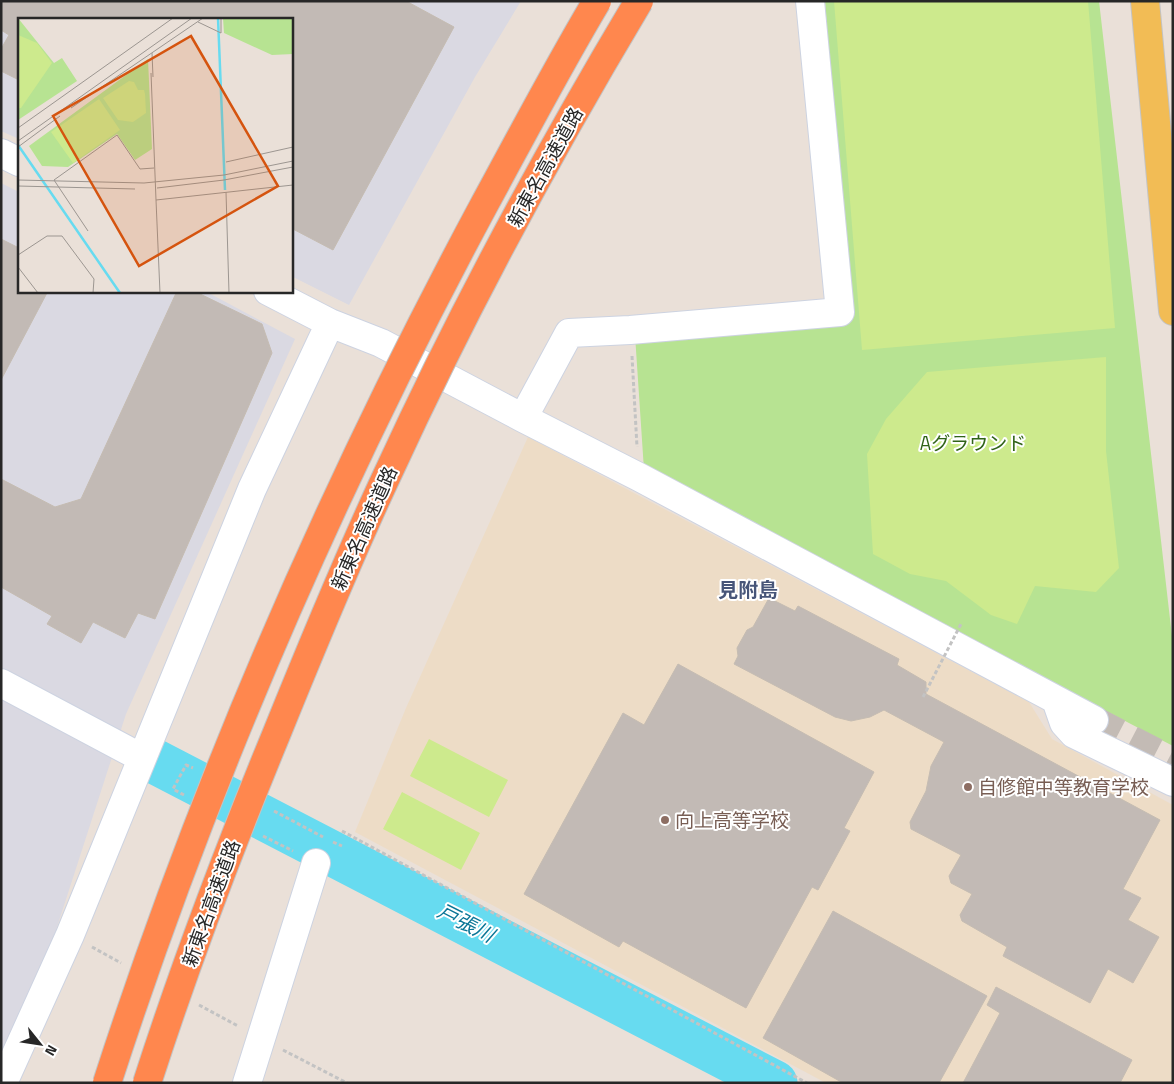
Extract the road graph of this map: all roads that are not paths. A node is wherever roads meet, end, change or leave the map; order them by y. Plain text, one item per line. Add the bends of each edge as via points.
1 (597, 1) edge
2 (639, 1) edge
3 (810, 1) edge
4 (1145, 1) edge
5 (1, 153) edge
6 (18, 162) edge
7 (270, 292) edge
8 (1173, 311) edge
9 (330, 323) junction
10 (523, 418) junction
11 (1, 683) edge
12 (1056, 700) junction
13 (1094, 720) tunnel mouth
14 (142, 758) junction
15 (1173, 782) edge
16 (316, 863) dead end
17 (3, 1083) edge
18 (107, 1083) edge
19 (147, 1083) edge
20 (247, 1083) edge

1 - 18 highway, 新東名高速道路, bridge via 440,287 352,464 280,625 212,790 132,1005
2 - 19 highway, 新東名高速道路, bridge via 469,306 389,471 314,640 248,804
3 - 10 street via 840,312 569,333
4 - 8 main road
5 - 6 street
7 - 9 street
9 - 10 street via 381,343
9 - 14 street via 252,488
10 - 12 street
11 - 14 street
12 - 13 street
12 - 15 street via 1064,723 1074,734
14 - 17 street via 70,935
16 - 20 street

